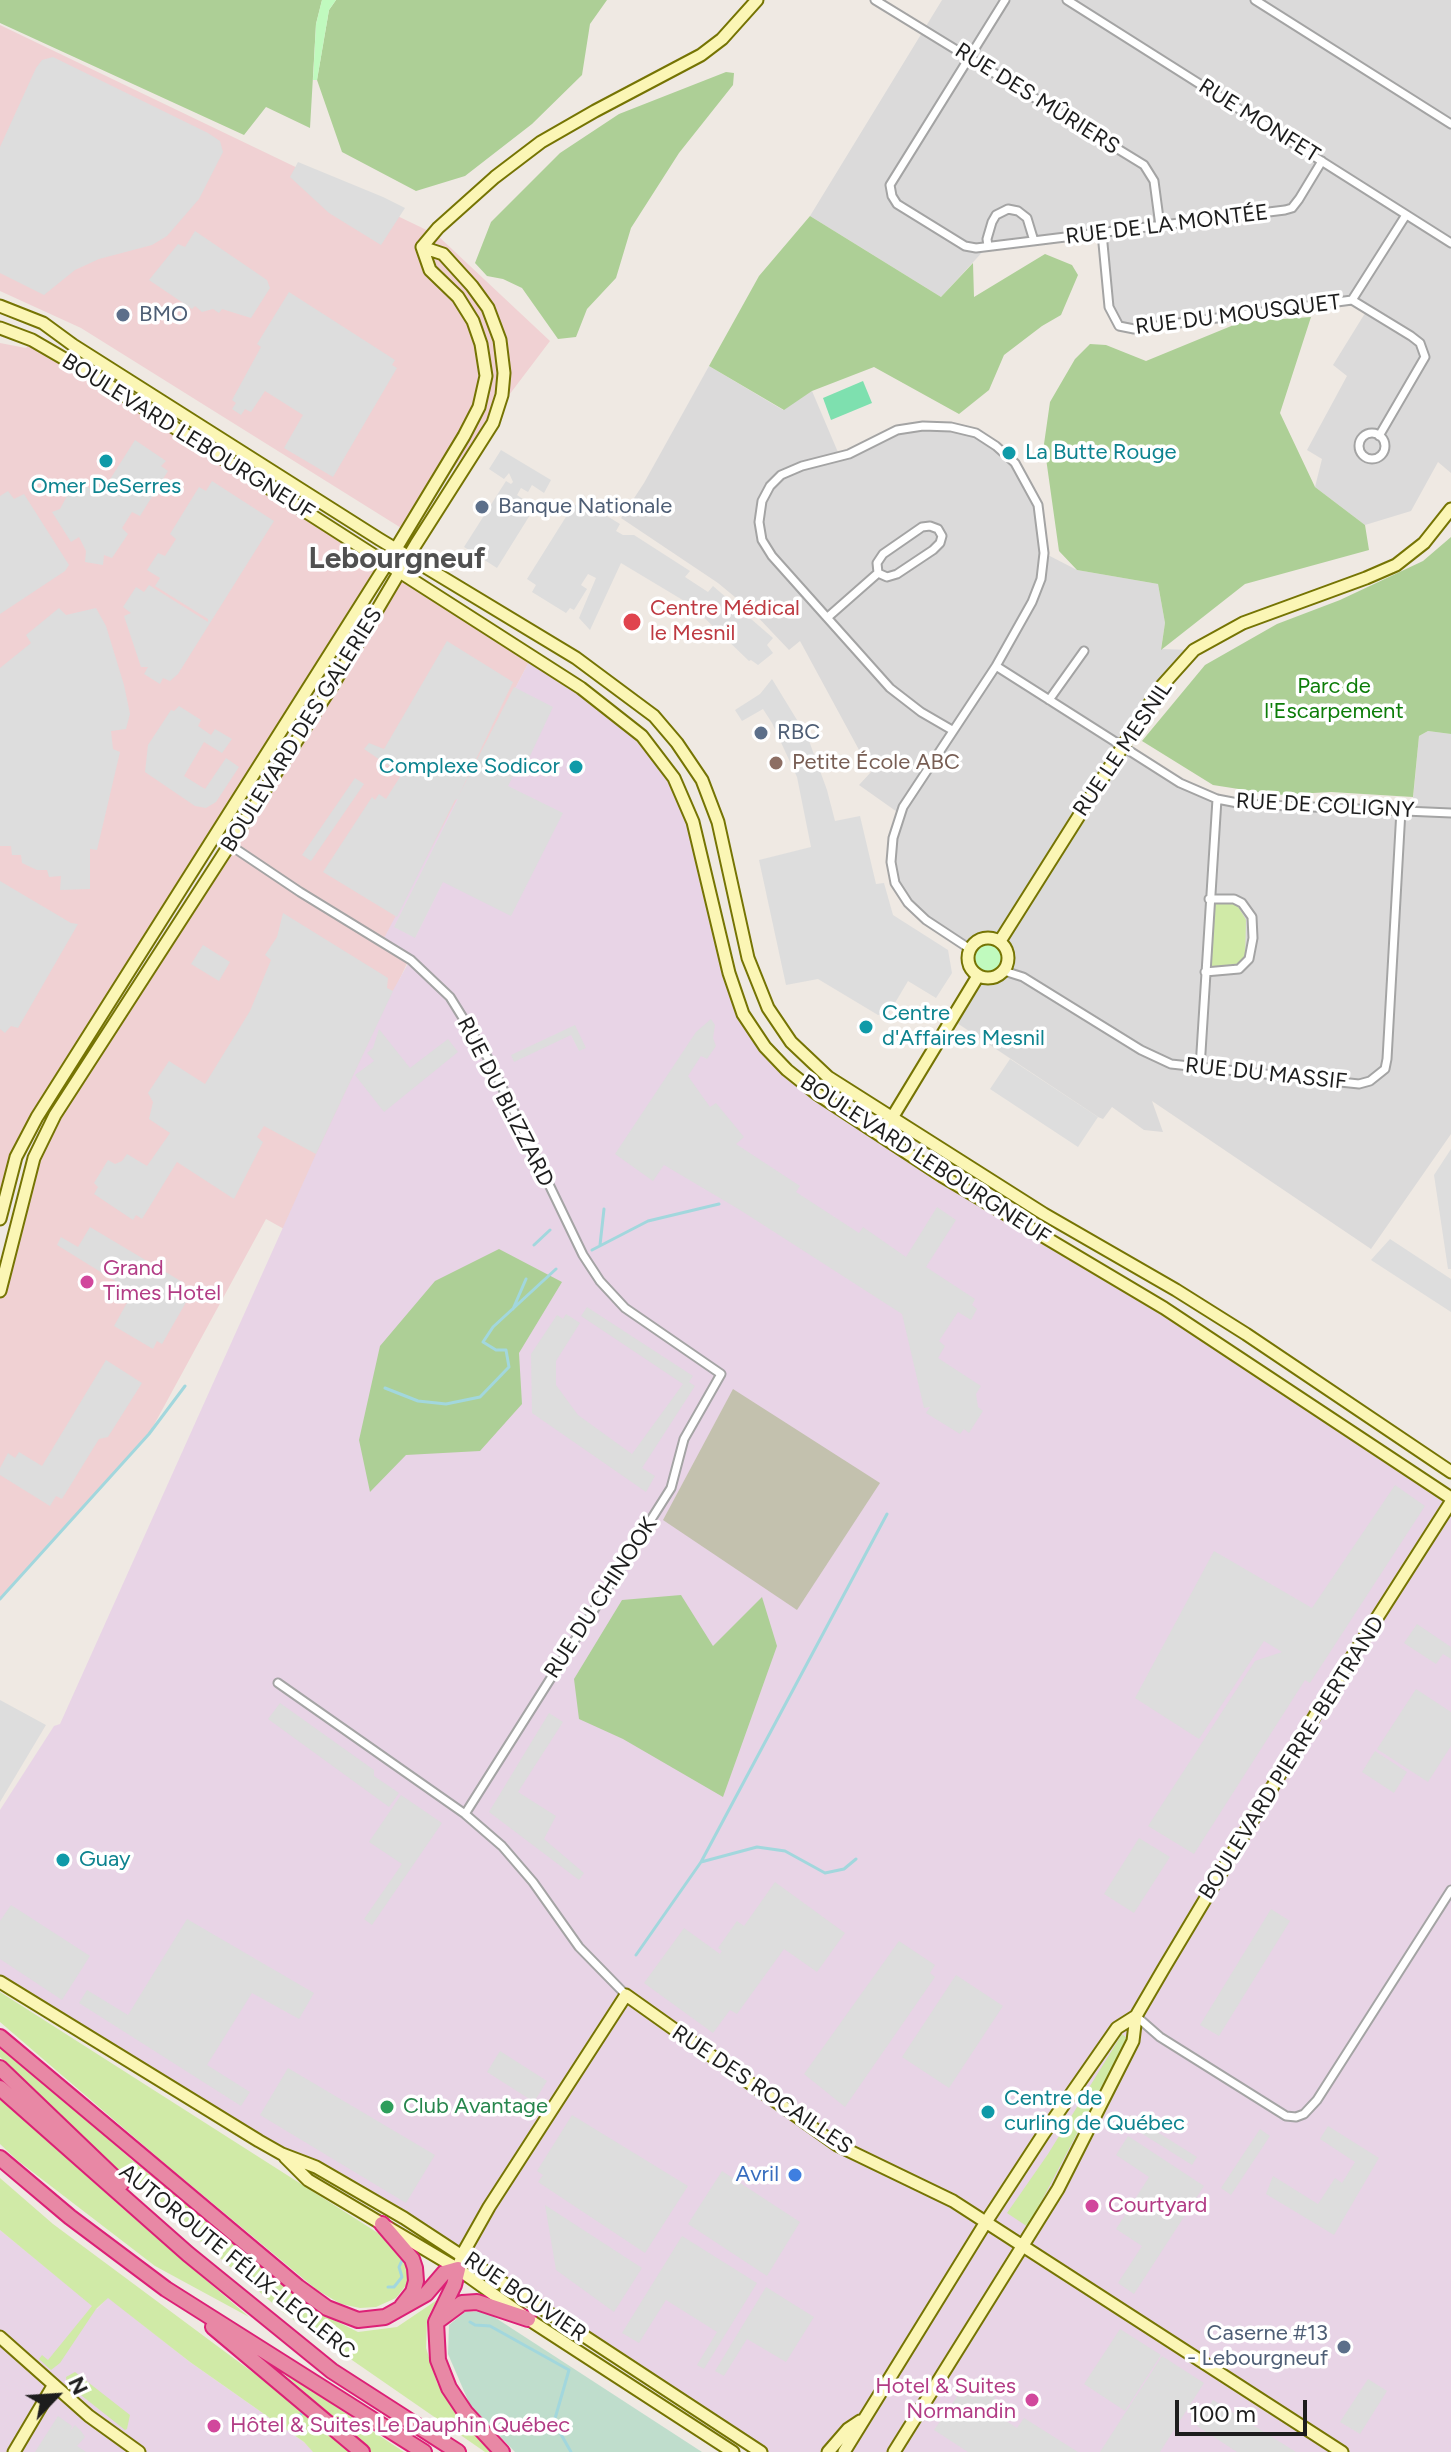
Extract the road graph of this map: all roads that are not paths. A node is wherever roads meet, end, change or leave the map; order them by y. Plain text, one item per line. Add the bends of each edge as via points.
1 (757, 0) edge
2 (875, 0) edge
3 (1005, 0) edge
4 (1067, 0) edge
5 (1255, 0) edge
6 (968, 57) junction
7 (1451, 124) edge
8 (1322, 161) junction
9 (1406, 215) junction
10 (1160, 226) junction
11 (1102, 233) junction
12 (1034, 241) junction
13 (1451, 243) edge
14 (988, 246) junction
15 (422, 247) junction
16 (1352, 300) junction
17 (0, 306) edge
18 (0, 328) edge
19 (1379, 436) dead end
20 (1451, 509) edge
21 (397, 548) junction
22 (410, 557) junction
23 (386, 565) junction
24 (401, 572) junction
25 (878, 573) junction
26 (828, 617) junction
27 (1084, 651) dead end
28 (996, 666) junction
29 (1049, 700) junction
30 (952, 730) junction
31 (1122, 747) junction
32 (1217, 799) junction
33 (1401, 810) junction
34 (1451, 813) edge
35 (215, 835) junction
36 (229, 845) junction
37 (1209, 899) junction
38 (1000, 941) junction
39 (970, 949) junction
40 (1004, 971) junction
41 (1205, 972) junction
42 (978, 976) junction
43 (1200, 1068) junction
44 (892, 1117) junction
45 (881, 1136) junction
46 (0, 1219) edge
47 (0, 1291) edge
48 (721, 1374) joint
49 (1451, 1472) edge
50 (1451, 1500) edge
51 (278, 1683) dead end
52 (465, 1814) junction
53 (1451, 1890) edge
54 (0, 1982) edge
55 (626, 1995) junction
56 (1136, 2016) junction
57 (0, 2037) edge
58 (0, 2068) edge
59 (0, 2088) edge
60 (282, 2154) junction
61 (0, 2158) edge
62 (986, 2222) junction
63 (382, 2224) junction
64 (1023, 2247) junction
65 (460, 2262) junction
66 (166, 2289) junction
67 (235, 2291) junction
68 (397, 2312) junction
69 (528, 2319) junction
70 (436, 2322) junction
71 (0, 2337) edge
72 (53, 2386) junction
73 (864, 2418) junction
74 (14, 2452) edge
75 (139, 2452) edge
76 (362, 2452) edge
77 (424, 2452) edge
78 (458, 2452) edge
79 (502, 2452) edge
80 (733, 2452) edge
81 (761, 2452) edge
82 (828, 2452) edge
83 (844, 2452) edge
84 (894, 2452) edge
85 (1342, 2452) edge

1 - 15 street via 701,55 541,142 495,177
2 - 6 street, RUE DES MÛRIERS
3 - 6 street
4 - 8 street, RUE MONFET
5 - 7 street
6 - 10 street, RUE DES MÛRIERS via 1144,165 1154,181
6 - 14 street, RUE DE LA MONTÉE via 890,191 897,204 965,246
8 - 9 street, RUE MONFET
8 - 10 street, RUE DE LA MONTÉE via 1292,208
9 - 13 street, RUE MONFET
9 - 16 street, RUE DU MOUSQUET
10 - 11 street, RUE DE LA MONTÉE
11 - 12 street, RUE DE LA MONTÉE
11 - 16 street, RUE DU MOUSQUET via 1109,307 1126,329
12 - 14 street, RUE DE LA MONTÉE
12 - 14 street, RUE DE LA MONTÉE via 1027,218 1008,209 992,222
15 - 21 street, BOULEVARD DES GALERIES via 430,270 458,297 473,321 486,376 479,407 464,436
15 - 22 street, BOULEVARD DES GALERIES via 443,254 488,308 500,340 504,373 493,423
16 - 19 street via 1420,343 1425,357
17 - 21 street, BOULEVARD LEBOURGNEUF via 43,323
18 - 23 street, BOULEVARD LEBOURGNEUF via 72,361
20 - 31 street, RUE LE MESNIL via 1424,543 1396,565 1243,623 1194,650 1159,689
21 - 22 street, BOULEVARD LEBOURGNEUF
21 - 23 street, BOULEVARD DES GALERIES
22 - 24 street, BOULEVARD DES GALERIES
22 - 44 street, BOULEVARD LEBOURGNEUF via 576,658 669,733 702,780 718,822 748,958 768,1008 791,1042 828,1077
23 - 24 street, BOULEVARD LEBOURGNEUF
23 - 35 street, BOULEVARD DES GALERIES
24 - 36 street, BOULEVARD DES GALERIES
24 - 45 street, BOULEVARD LEBOURGNEUF via 581,688 642,736 674,778 693,822 743,1014 787,1070
25 - 25 street via 897,574 933,550 942,536 938,529 922,527 883,554
25 - 26 street
26 - 28 street via 762,540 762,501 770,486 781,475 849,454 897,430 951,427 976,433 1015,463 1038,505 1044,553 1032,602
26 - 30 street via 890,688
27 - 29 street
28 - 29 street, RUE DE COLIGNY
28 - 30 street
29 - 31 street, RUE DE COLIGNY
30 - 39 street via 903,807 891,862 895,883 908,903
31 - 32 street, RUE DE COLIGNY
31 - 38 street, RUE LE MESNIL
32 - 33 street, RUE DE COLIGNY
32 - 37 street
33 - 34 street, RUE DE COLIGNY
33 - 43 street, RUE DU MASSIF via 1385,1069 1359,1084
35 - 36 street, RUE DU BLIZZARD
35 - 46 street, BOULEVARD DES GALERIES via 37,1117 16,1157
36 - 47 street, BOULEVARD DES GALERIES via 55,1115 34,1158
36 - 48 street, RUE DU BLIZZARD via 411,960 450,997 489,1060 600,1281 625,1308
37 - 41 street
37 - 41 street via 1242,903 1252,917 1253,938 1245,965
38 - 39 street via 981,939
38 - 40 street via 1009,956
39 - 42 street via 968,964
40 - 42 street via 990,979
40 - 43 street, RUE DU MASSIF via 1023,977 1141,1050 1171,1064
41 - 43 street
42 - 44 street
44 - 45 street
44 - 49 street, BOULEVARD LEBOURGNEUF via 1223,1319
45 - 50 street, BOULEVARD LEBOURGNEUF via 1164,1308
48 - 52 street, RUE DU CHINOOK via 684,1439 671,1488
50 - 56 street, BOULEVARD PIERRE-BERTRAND
51 - 52 street, RUE DES ROCAILLES
52 - 55 street, RUE DES ROCAILLES via 502,1846 579,1947
53 - 56 street via 1304,2114 1286,2116 1160,2037
54 - 60 street, RUE BOUVIER
55 - 62 street, RUE DES ROCAILLES via 837,2145
55 - 65 street
56 - 62 street, BOULEVARD PIERRE-BERTRAND via 1117,2028
56 - 64 street, BOULEVARD PIERRE-BERTRAND via 1133,2041
57 - 68 highway via 327,2308 358,2320
58 - 67 highway
59 - 67 highway, AUTOROUTE FÉLIX-LECLERC
60 - 63 street, RUE BOUVIER via 308,2180
60 - 65 street, RUE BOUVIER via 316,2167
61 - 66 highway, AUTOROUTE FÉLIX-LECLERC
62 - 64 street, RUE DES ROCAILLES
62 - 73 street, BOULEVARD PIERRE-BERTRAND
63 - 65 street, RUE BOUVIER
63 - 68 highway via 415,2268 413,2292
64 - 84 street, BOULEVARD PIERRE-BERTRAND
64 - 85 street, RUE DES ROCAILLES
65 - 68 highway
65 - 69 street, RUE BOUVIER
65 - 70 highway
65 - 81 street, RUE BOUVIER
66 - 76 highway
66 - 77 highway, AUTOROUTE FÉLIX-LECLERC
67 - 78 highway, AUTOROUTE FÉLIX-LECLERC via 332,2371
69 - 70 highway via 469,2302
69 - 80 street, RUE BOUVIER
70 - 79 highway via 438,2360 449,2388
71 - 72 street
72 - 74 street
72 - 75 street
73 - 82 street
73 - 83 street, BOULEVARD PIERRE-BERTRAND

